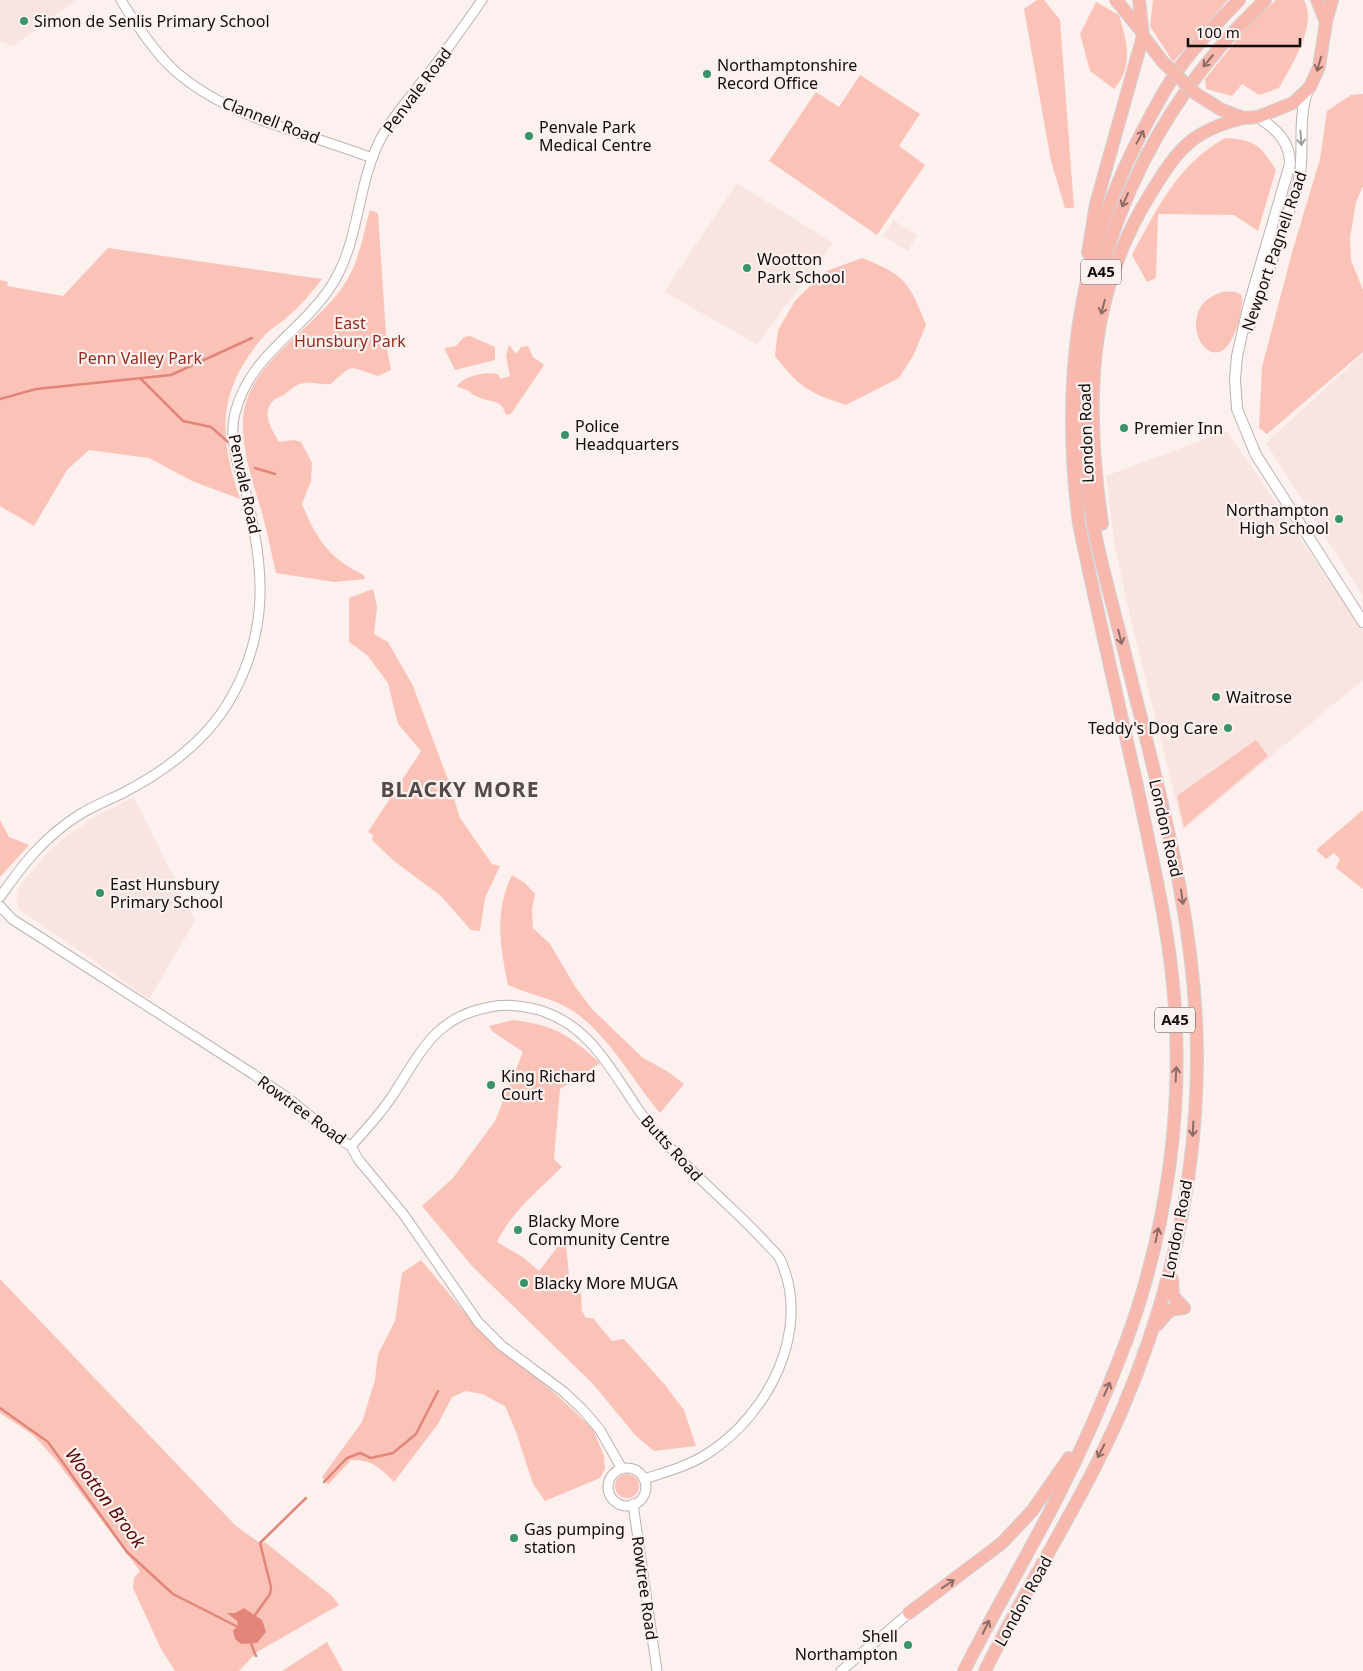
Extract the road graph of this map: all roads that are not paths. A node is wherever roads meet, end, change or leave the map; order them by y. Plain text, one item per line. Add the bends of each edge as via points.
1 (121, 0) edge
2 (482, 0) edge
3 (1116, 0) edge
4 (1139, 0) edge
5 (1239, 0) edge
6 (1265, 0) edge
7 (1316, 0) edge
8 (1332, 0) edge
9 (1326, 22) junction
10 (1142, 34) junction
11 (1308, 90) junction
12 (1258, 117) junction
13 (1244, 118) junction
14 (372, 158) junction
15 (1082, 298) junction
16 (1238, 351) junction
17 (1108, 590) junction
18 (1363, 622) edge
19 (0, 897) edge
20 (0, 906) edge
21 (351, 1146) junction
22 (1172, 1267) junction
23 (1152, 1332) junction
24 (1098, 1410) junction
25 (622, 1469) junction
26 (644, 1479) junction
27 (633, 1504) junction
28 (1033, 1582) junction
29 (909, 1613) joint
30 (657, 1671) edge
31 (841, 1671) edge
32 (964, 1671) edge
33 (985, 1671) edge
34 (995, 1671) edge

1 - 14 street, Clannell Road via 173,69 203,92 257,118
2 - 14 street, Penvale Road via 391,122
3 - 10 highway
4 - 10 highway
15 -> 5 highway, London Road / A45 via 1112,197 1150,117 1185,60
6 -> 17 highway, London Road / A45 via 1238,25 1198,73 1146,154 1120,212 1093,299 1083,385 1083,438 1090,505
7 - 9 highway
8 - 9 highway
9 -> 11 highway via 1318,67
10 - 13 highway, bridge via 1163,62 1194,93 1220,109
10 - 15 highway via 1096,204
11 - 12 highway via 1287,106
11 -> 16 main road, Newport Pagnell Road via 1301,119 1303,168 1251,323
12 - 13 highway
12 - 16 main road, Newport Pagnell Road via 1281,135 1290,155 1290,164
13 -> 17 highway via 1203,131 1172,161 1127,235 1108,289 1097,338 1092,394 1094,471 1105,543
14 - 19 street, Penvale Road via 335,280 311,311 257,366 242,391 235,414 233,437 255,536 261,580 257,631 244,671 231,697 209,729 172,764 79,815 32,852
24 -> 15 highway, London Road / A45 via 1132,1326 1157,1238 1172,1150 1176,1062 1173,985 1159,887 1095,600 1073,480 1073,382
16 - 18 main road, Newport Pagnell Road via 1235,395 1249,442
17 -> 22 highway, London Road / A45 via 1180,884 1194,983 1197,1064 1192,1147
20 - 21 street, Rowtree Road via 12,919 253,1074
21 - 25 street, Rowtree Road via 404,1215 478,1322 514,1356 583,1410 600,1430
21 - 26 street, Butts Road via 391,1098 421,1049 436,1032 468,1012 490,1006 530,1007 551,1014 581,1032 601,1052 661,1138 780,1258 791,1298 784,1356 765,1394 748,1418 708,1453
22 - 23 highway, London Road / A45
22 - 23 highway via 1173,1296 1184,1308 1170,1310
23 -> 28 highway, London Road / A45 via 1121,1412
29 -> 24 highway via 1002,1543 1032,1512
32 -> 24 highway, London Road / A45 via 1057,1498
25 - 26 street via 632,1469
25 - 27 street via 610,1478 609,1491 616,1502
26 - 27 street via 644,1495
27 - 30 street, Rowtree Road
28 - 33 highway, London Road / A45
28 - 34 highway
29 - 31 street

